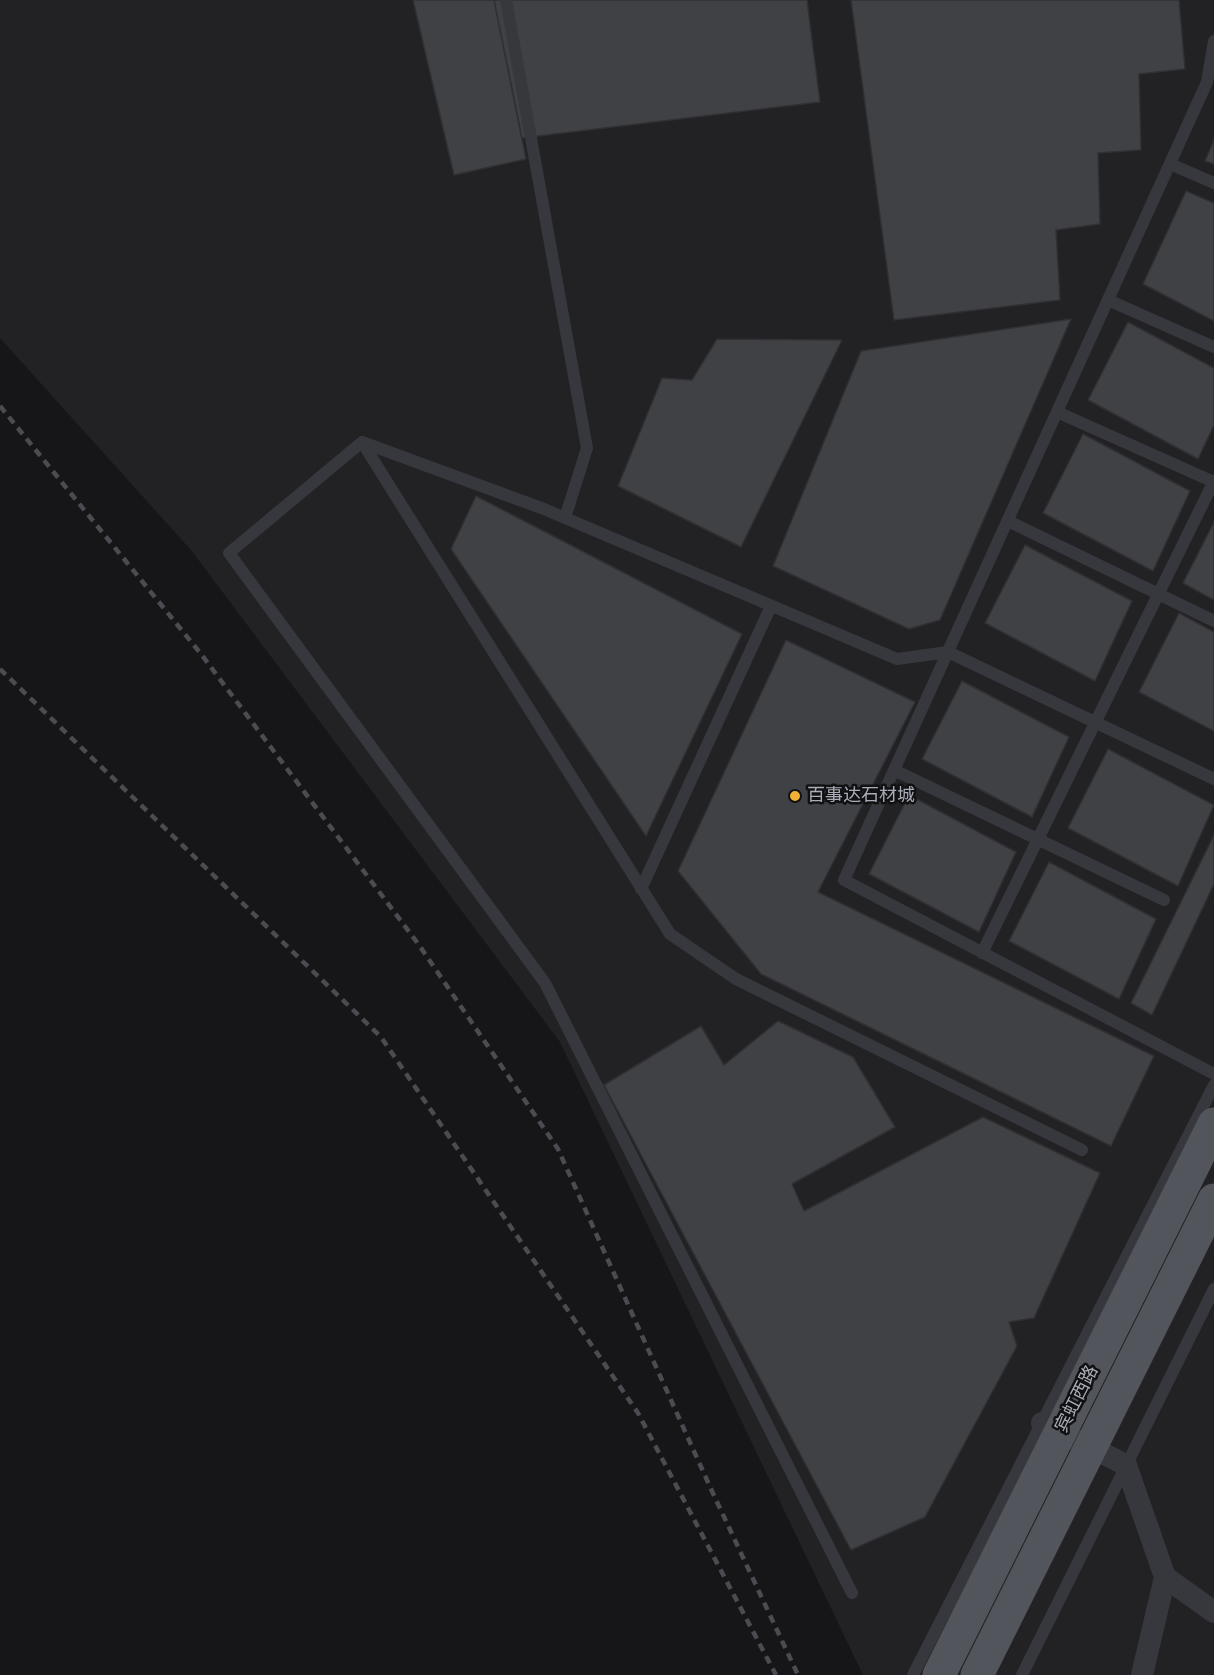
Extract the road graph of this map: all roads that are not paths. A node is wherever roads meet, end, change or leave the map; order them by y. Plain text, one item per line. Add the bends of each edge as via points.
1 (506, 0) edge
2 (1214, 41) edge
3 (1210, 83) edge
4 (1170, 164) junction
5 (1214, 183) edge
6 (1108, 300) junction
7 (1214, 346) edge
8 (1057, 412) junction
9 (362, 442) junction
10 (1214, 482) edge
11 (565, 518) junction
12 (1008, 521) junction
13 (1159, 594) junction
14 (771, 606) junction
15 (1214, 621) edge
16 (948, 652) junction
17 (1095, 722) junction
18 (894, 770) junction
19 (1214, 779) edge
20 (1038, 839) junction
21 (641, 889) junction
22 (1164, 900) dead end
23 (982, 953) junction
24 (1214, 1074) edge
25 (1214, 1085) edge
26 (1214, 1124) edge
27 (1082, 1150) dead end
28 (1214, 1200) edge
29 (1214, 1289) edge
30 (1042, 1423) junction
31 (1126, 1466) junction
32 (1165, 1577) junction
33 (852, 1593) dead end
34 (1214, 1612) edge
35 (913, 1675) edge
36 (939, 1675) edge
37 (977, 1675) edge
38 (1022, 1675) edge
39 (1142, 1675) edge

1 - 11 lane via 586,448
2 - 3 lane
3 - 4 lane
4 - 5 lane
4 - 6 lane
6 - 7 lane
6 - 8 lane
8 - 10 lane
8 - 12 lane
9 - 11 lane
9 - 21 lane
9 - 33 lane via 229,553 545,983
10 - 13 lane
11 - 14 lane
12 - 13 lane
12 - 16 lane
13 - 15 lane
13 - 17 lane
14 - 16 lane via 897,659
14 - 21 lane
16 - 17 lane
16 - 18 lane
17 - 19 lane
17 - 20 lane
18 - 20 lane
18 - 23 lane via 844,880
20 - 22 lane
20 - 23 lane
21 - 27 lane via 669,934 736,979
23 - 24 lane
25 - 30 lane
26 - 36 main road, 宾虹西路, bridge
28 - 37 main road, 宾虹西路, bridge
29 - 31 lane
30 - 31 street
30 - 35 lane
31 - 32 street
31 - 38 lane
32 - 34 street
32 - 39 street

